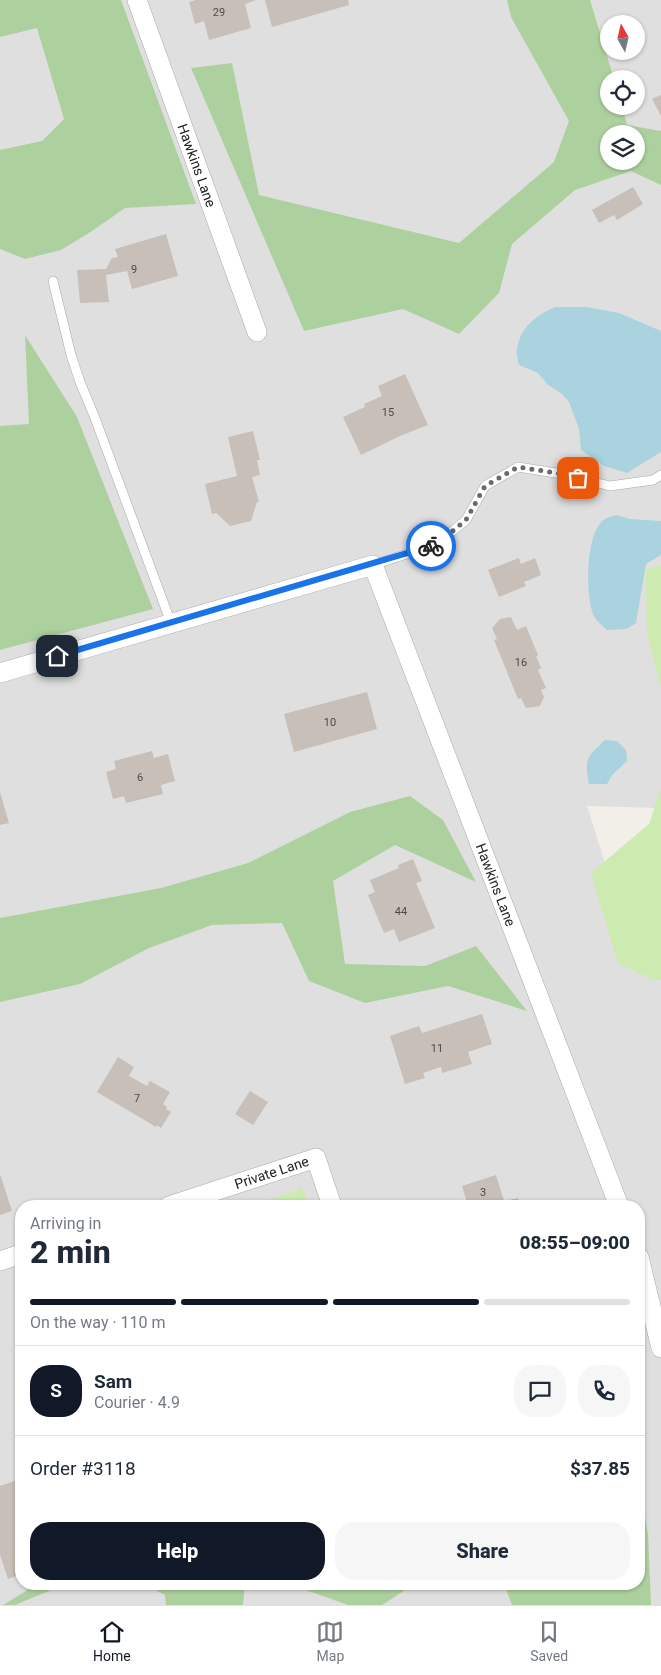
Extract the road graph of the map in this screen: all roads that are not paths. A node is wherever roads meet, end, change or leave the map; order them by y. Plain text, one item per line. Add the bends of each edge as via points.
1 (137, 0) edge
2 (53, 281) dead end
3 (257, 332) dead end
4 (661, 475) edge
5 (373, 564) junction
6 (171, 623) junction
7 (0, 673) edge
8 (187, 1200) edge
9 (330, 1200) edge
10 (617, 1200) edge
11 (15, 1256) edge
12 (0, 1261) edge
13 (645, 1282) edge
14 (661, 1348) edge

1 - 3 street, Hawkins Lane
2 - 6 lane via 80,382
4 - 5 lane via 654,480 610,486 518,467 485,486 466,520 437,544
5 - 6 street
5 - 10 street, Hawkins Lane
6 - 7 street
8 - 9 street, Private Lane via 316,1158
11 - 12 street
13 - 14 street

